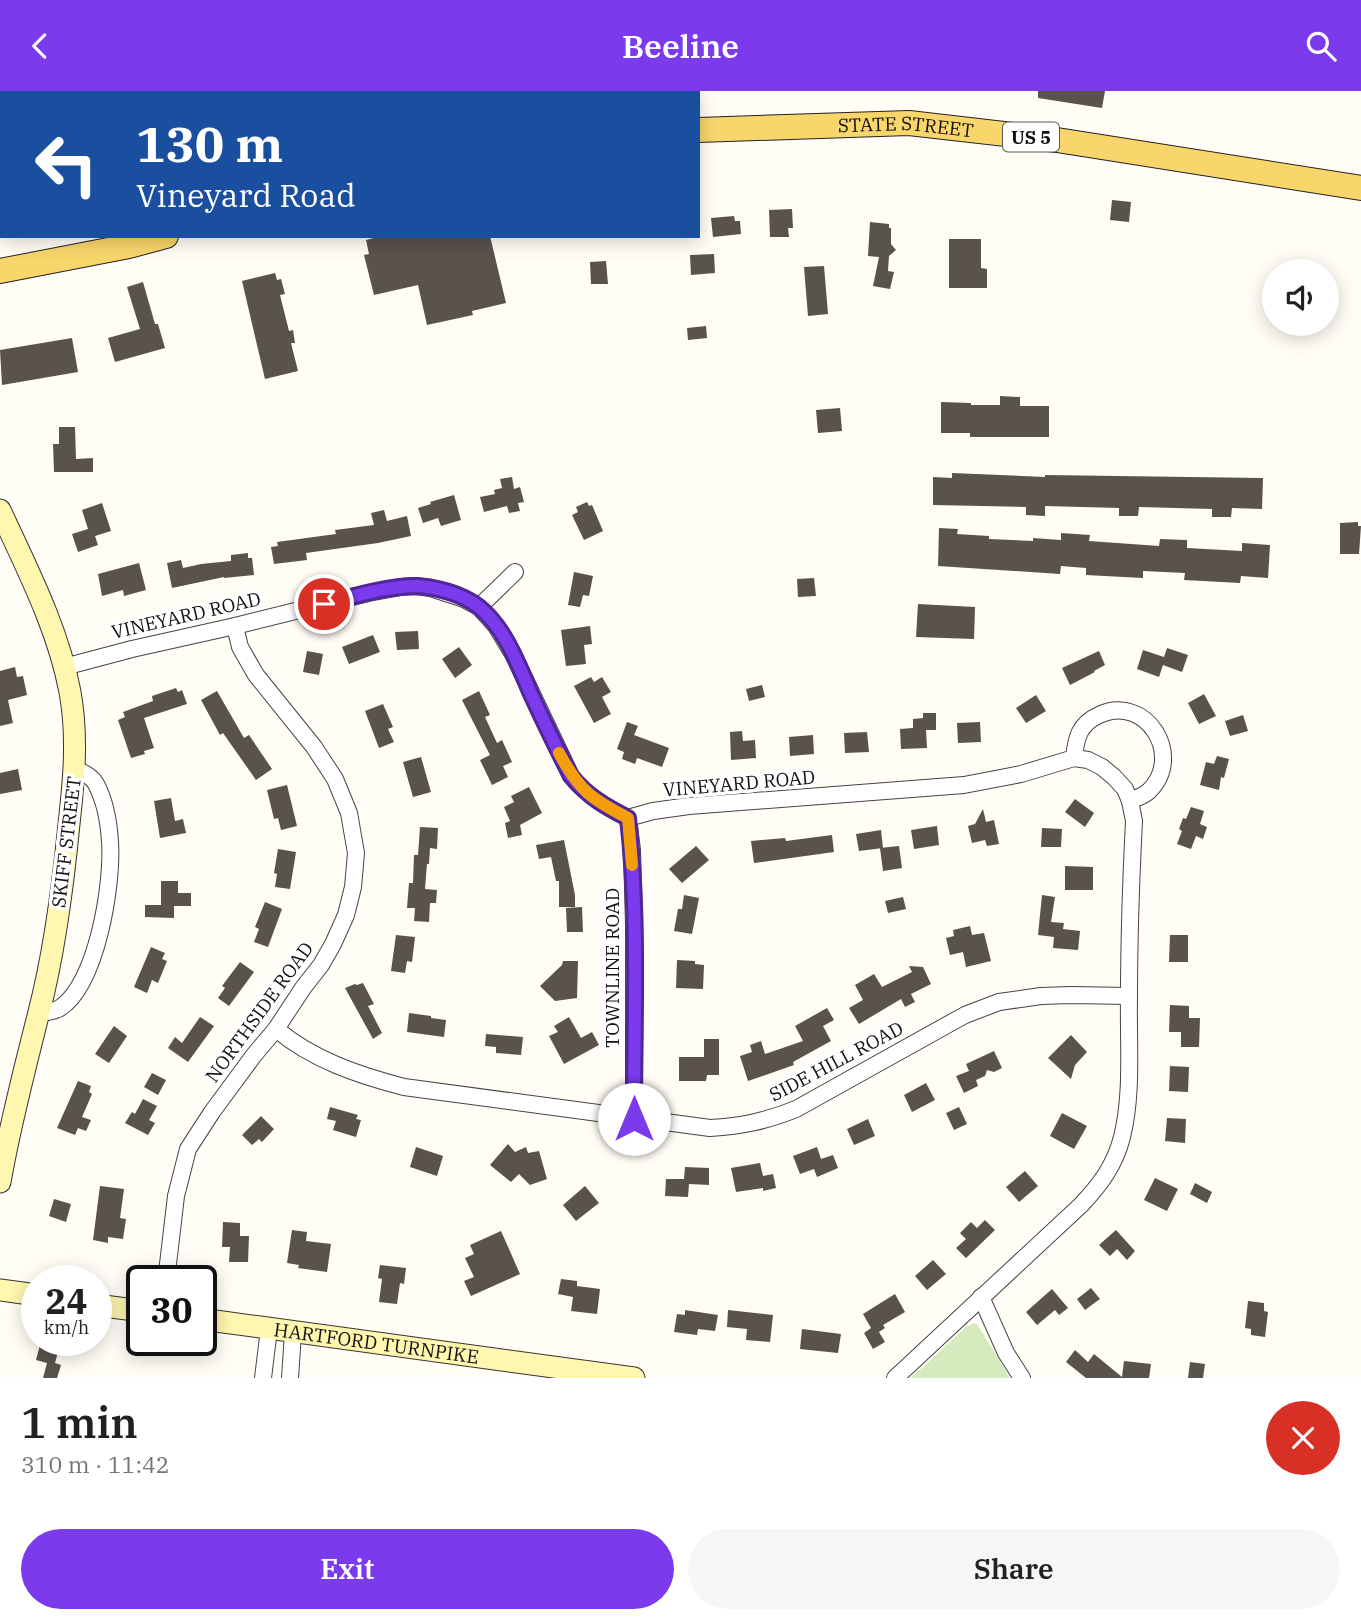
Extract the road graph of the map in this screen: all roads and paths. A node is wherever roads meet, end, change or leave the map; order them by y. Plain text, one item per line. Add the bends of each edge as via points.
1 (700, 131) edge
2 (1361, 188) edge
3 (159, 238) edge
4 (0, 271) edge
5 (0, 510) edge
6 (515, 572) dead end
7 (479, 607) junction
8 (235, 626) junction
9 (64, 667) junction
10 (1074, 758) junction
11 (75, 769) junction
12 (1130, 801) junction
13 (628, 818) junction
14 (1129, 996) junction
15 (39, 1012) junction
16 (276, 1029) junction
17 (634, 1119) junction
18 (0, 1182) edge
19 (168, 1265) edge
20 (0, 1290) edge
21 (21, 1293) edge
22 (981, 1297) junction
23 (217, 1321) edge
24 (268, 1329) junction
25 (293, 1333) junction
26 (263, 1378) edge
27 (290, 1378) edge
28 (634, 1378) edge
29 (895, 1378) edge
30 (1022, 1378) edge

1 - 2 main road, STATE STREET / US 5 via 923,124 1057,140
3 - 4 main road
5 - 9 main road, SKIFF STREET
6 - 7 street
7 - 8 street, VINEYARD ROAD via 430,588 401,587
7 - 13 street, VINEYARD ROAD via 513,654 571,776 601,804
8 - 9 street, VINEYARD ROAD
8 - 16 street, NORTHSIDE ROAD via 240,647 256,675 335,779 349,813 356,853 353,887 333,944
9 - 11 main road, SKIFF STREET via 75,723
10 - 12 street via 1102,767 1125,789
10 - 12 street via 1082,727 1094,717 1121,709 1148,722 1163,748 1163,765 1148,791
10 - 13 street, VINEYARD ROAD via 964,785 689,806
11 - 15 main road, SKIFF STREET via 62,883
11 - 15 street via 96,783 105,809 110,871 97,945 86,976 60,1008
12 - 14 street via 1134,821
13 - 17 street, TOWNLINE ROAD via 634,925
14 - 17 street, SIDE HILL ROAD via 1041,996 999,1002 965,1015 796,1109 763,1121 710,1128
14 - 22 street via 1126,1109 1122,1139 1110,1166 1101,1184 1081,1205
15 - 18 main road, SKIFF STREET
16 - 17 street, SIDE HILL ROAD via 324,1060 404,1087
16 - 19 street, NORTHSIDE ROAD via 188,1149 176,1196
20 - 21 main road
22 - 29 street
22 - 30 street
23 - 24 main road, HARTFORD TURNPIKE
24 - 25 main road, HARTFORD TURNPIKE
24 - 26 street
25 - 27 street
25 - 28 main road, HARTFORD TURNPIKE

